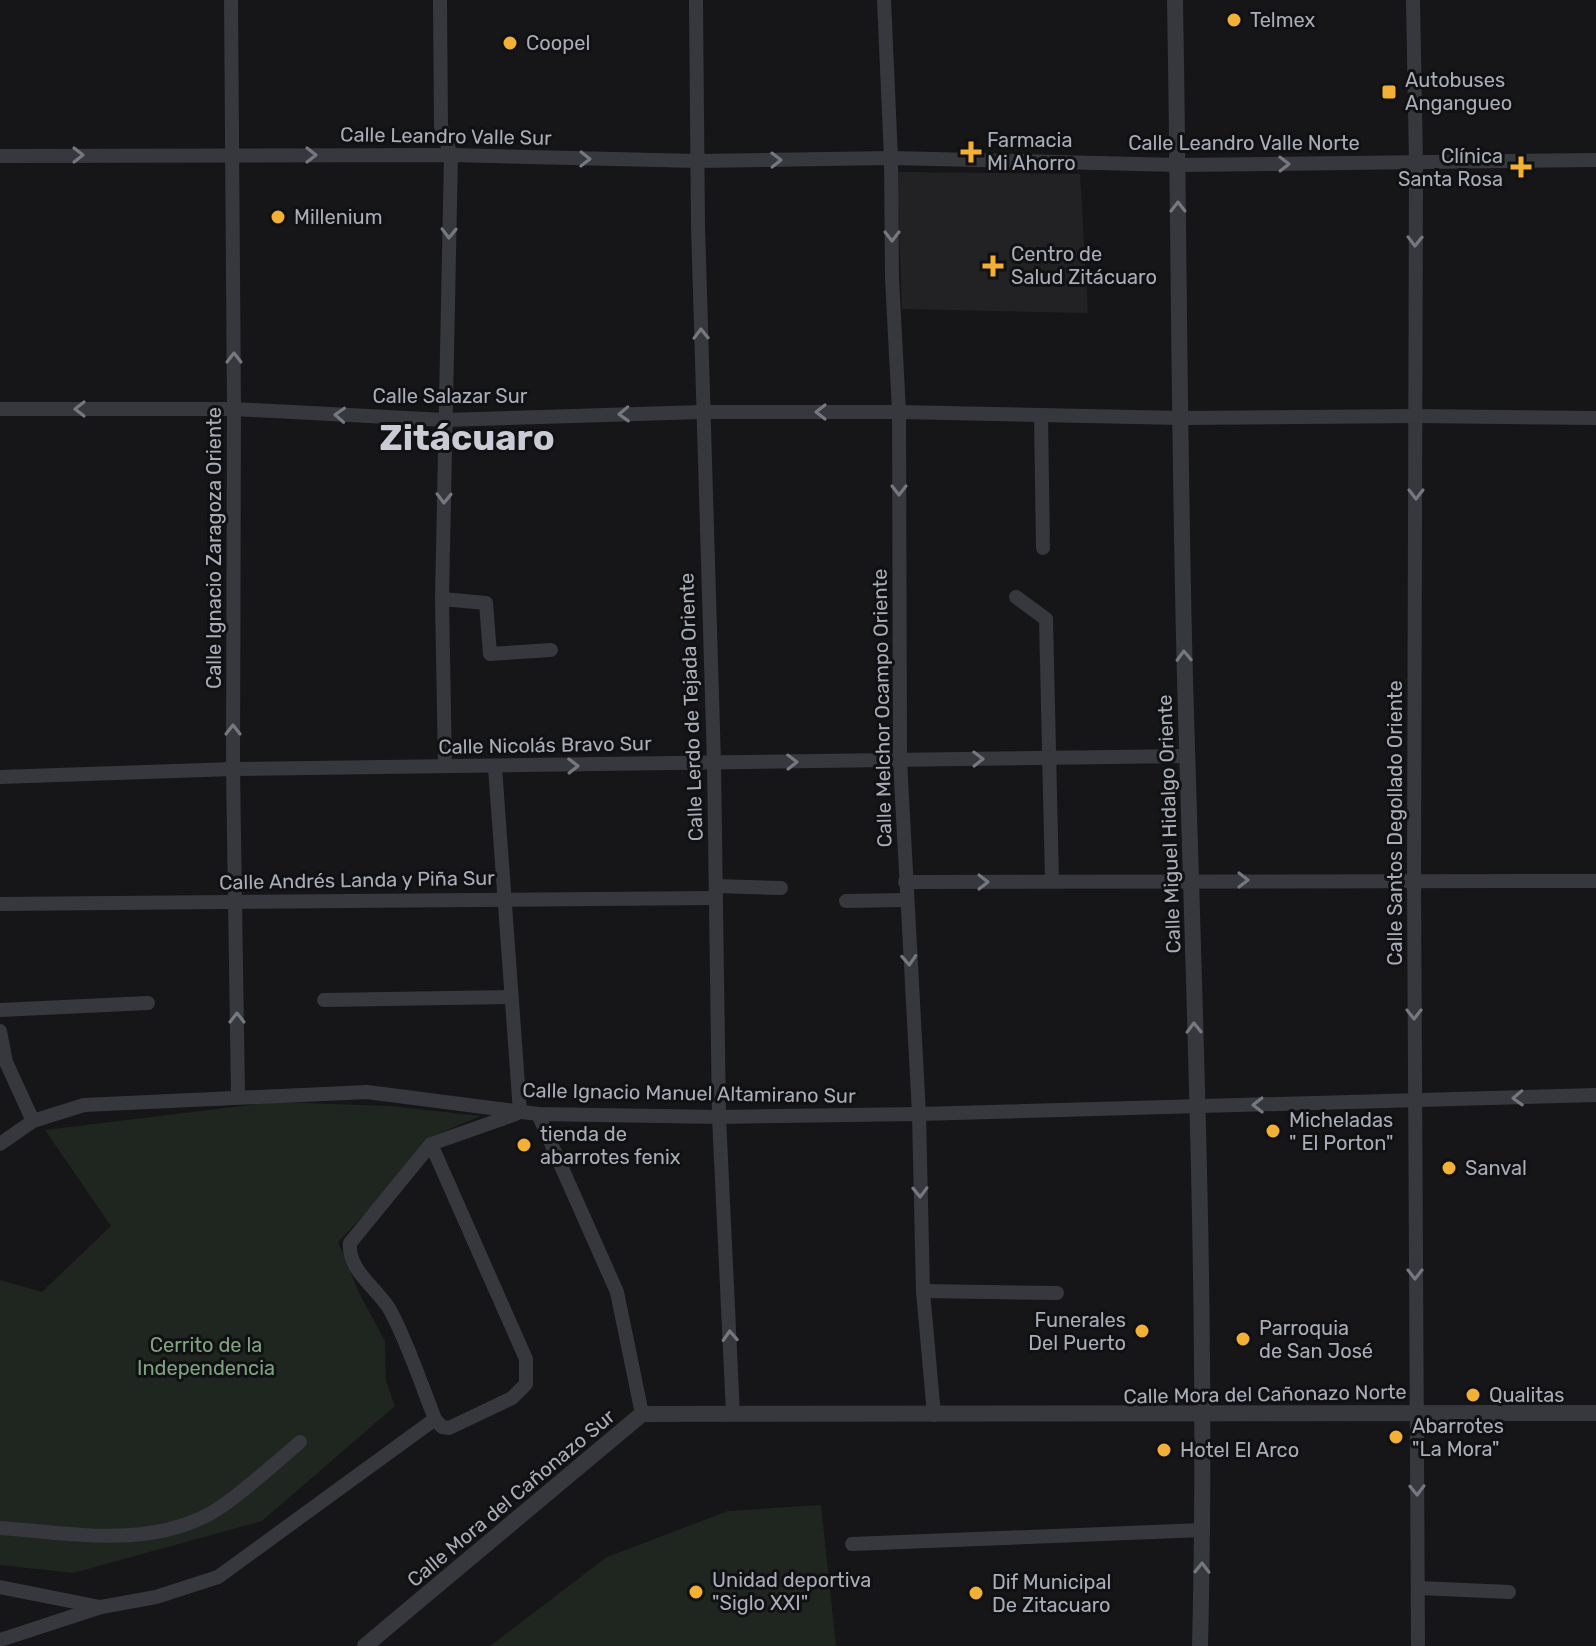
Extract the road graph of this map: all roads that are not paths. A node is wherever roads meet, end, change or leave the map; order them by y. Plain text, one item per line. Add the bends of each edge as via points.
1 (231, 0) edge
2 (440, 0) edge
3 (696, 0) edge
4 (884, 0) edge
5 (1175, 0) edge
6 (1413, 0) edge
7 (0, 155) edge
8 (233, 155) junction
9 (451, 155) junction
10 (891, 158) junction
11 (1596, 160) edge
12 (698, 161) junction
13 (1416, 163) junction
14 (1178, 165) junction
15 (0, 409) edge
16 (234, 409) junction
17 (702, 412) junction
18 (899, 412) junction
19 (1041, 416) junction
20 (1416, 416) junction
21 (1182, 418) junction
22 (1596, 418) edge
23 (445, 420) junction
24 (1043, 548) dead end
25 (1016, 597) dead end
26 (442, 599) junction
27 (551, 650) dead end
28 (1187, 756) junction
29 (1049, 758) junction
30 (900, 760) junction
31 (714, 763) junction
32 (445, 766) junction
33 (495, 767) junction
34 (233, 769) junction
35 (0, 777) edge
36 (1191, 880) junction
37 (1414, 880) junction
38 (1052, 881) junction
39 (1596, 881) edge
40 (905, 882) junction
41 (781, 888) dead end
42 (716, 892) junction
43 (504, 898) junction
44 (906, 900) junction
45 (237, 901) junction
46 (846, 901) dead end
47 (0, 904) edge
48 (510, 997) junction
49 (324, 1000) dead end
50 (148, 1003) dead end
51 (0, 1010) edge
52 (0, 1031) edge
53 (1596, 1095) edge
54 (238, 1096) junction
55 (1415, 1101) junction
56 (1196, 1106) junction
57 (520, 1112) junction
58 (538, 1114) junction
59 (919, 1114) junction
60 (719, 1117) junction
61 (33, 1121) junction
62 (0, 1144) edge
63 (431, 1144) junction
64 (923, 1291) junction
65 (1057, 1293) dead end
66 (1416, 1412) junction
67 (1596, 1413) edge
68 (642, 1414) junction
69 (733, 1414) junction
70 (934, 1415) junction
71 (1202, 1415) junction
72 (435, 1419) junction
73 (300, 1442) dead end
74 (0, 1528) edge
75 (1203, 1530) junction
76 (852, 1544) dead end
77 (0, 1587) edge
78 (1419, 1588) junction
79 (1509, 1592) dead end
80 (101, 1607) junction
81 (0, 1640) edge
82 (365, 1646) edge
83 (1200, 1646) edge
84 (1418, 1646) edge

1 - 8 street, Calle Ignacio Zaragoza Oriente
2 - 9 street via 441,126
3 - 12 street, Calle Lerdo de Tejada Oriente
4 - 10 street, Calle Melchor Ocampo Oriente
5 - 14 street, Calle Miguel Hidalgo Oriente
6 - 13 street, Calle Santos Degollado Oriente
7 -> 8 street, Calle Leandro Valle Sur
8 -> 9 street, Calle Leandro Valle Sur
16 -> 8 street, Calle Ignacio Zaragoza Oriente
9 -> 12 street, Calle Leandro Valle Sur
9 -> 23 street
12 -> 10 street, Calle Leandro Valle Sur
10 - 14 street, Calle Leandro Valle Norte
10 -> 18 street, Calle Melchor Ocampo Oriente
11 - 13 street, Calle Leandro Valle Norte
17 -> 12 street, Calle Lerdo de Tejada Oriente
14 -> 13 street, Calle Leandro Valle Norte
13 -> 20 street, Calle Santos Degollado Oriente
21 -> 14 street, Calle Miguel Hidalgo Oriente
16 -> 15 street, Calle Salazar Sur
23 -> 16 street, Calle Salazar Sur
34 -> 16 street, Calle Ignacio Zaragoza Oriente
18 -> 17 street, Calle Salazar Sur
17 -> 23 street, Calle Salazar Sur
17 - 31 street, Calle Lerdo de Tejada Oriente
18 - 19 street, Calle Salazar Sur
18 -> 30 street, Calle Melchor Ocampo Oriente
19 - 21 street, Calle Salazar Sur
19 - 24 street
20 - 21 street, Calle Salazar Sur
20 - 22 street, Calle Salazar Sur
20 -> 37 street, Calle Santos Degollado Oriente
28 -> 21 street, Calle Miguel Hidalgo Oriente
23 -> 26 street
25 - 29 street via 1046,619
26 - 27 street via 486,603 490,654
26 - 32 street
28 - 29 street, Calle Nicolás Bravo Sur
28 - 36 street, Calle Miguel Hidalgo Oriente
30 -> 29 street, Calle Nicolás Bravo Sur
29 - 38 street
31 -> 30 street, Calle Nicolás Bravo Sur
30 - 40 street, Calle Melchor Ocampo Oriente
33 -> 31 street, Calle Nicolás Bravo Sur
31 - 42 street, Calle Lerdo de Tejada Oriente
32 - 33 street, Calle Nicolás Bravo Sur
32 - 34 street, Calle Nicolás Bravo Sur
33 - 43 street
34 - 35 street, Calle Nicolás Bravo Sur
34 - 45 street, Calle Ignacio Zaragoza Oriente
36 -> 37 street
36 - 38 street
56 -> 36 street, Calle Miguel Hidalgo Oriente
37 - 39 street
37 -> 55 street, Calle Santos Degollado Oriente
40 -> 38 street
40 - 44 street, Calle Melchor Ocampo Oriente
41 - 42 street, Calle Andrés Landa y Piña Sur
42 - 43 street, Calle Andrés Landa y Piña Sur
42 - 60 street, Calle Lerdo de Tejada Oriente
43 - 45 street, Calle Andrés Landa y Piña Sur
43 - 48 street
44 - 46 street
44 -> 59 street, Calle Melchor Ocampo Oriente
45 - 47 street, Calle Andrés Landa y Piña Sur
54 -> 45 street, Calle Ignacio Zaragoza Oriente
48 - 49 street
48 - 57 street
50 - 51 street
52 - 61 street via 6,1062
53 -> 55 street, Calle Ignacio Manuel Altamirano Sur
54 - 57 street, Calle Ignacio Manuel Altamirano Sur via 367,1092
54 - 61 street, Calle Ignacio Manuel Altamirano Sur via 84,1105
55 -> 56 street, Calle Ignacio Manuel Altamirano Sur
55 -> 66 street, Calle Santos Degollado Oriente
56 - 59 street, Calle Ignacio Manuel Altamirano Sur
56 - 71 street, Calle Miguel Hidalgo Oriente
57 - 58 street, Calle Ignacio Manuel Altamirano Sur
57 - 63 street
58 - 60 street, Calle Ignacio Manuel Altamirano Sur
58 - 68 street via 617,1292
59 - 60 street, Calle Ignacio Manuel Altamirano Sur
59 -> 64 street, Calle Melchor Ocampo Oriente
69 -> 60 street, Calle Lerdo de Tejada Oriente
61 - 62 street, Calle Ignacio Manuel Altamirano Sur
63 - 72 street via 350,1243 349,1252 390,1309
63 - 72 street via 526,1359 526,1384 512,1398 449,1428
64 - 65 street
64 - 70 street, Calle Melchor Ocampo Oriente
66 - 67 street, Calle Mora del Cañonazo Norte
66 - 71 street, Calle Mora del Cañonazo Norte
66 -> 78 street, Calle Santos Degollado Oriente
68 - 69 street, Calle Mora del Cañonazo Sur
68 - 82 street, Calle Mora del Cañonazo Sur
69 - 70 street, Calle Mora del Cañonazo Sur
70 - 71 street, Calle Mora del Cañonazo Norte
71 - 75 street, Calle Miguel Hidalgo Oriente
72 - 80 street via 218,1577
73 - 74 street via 214,1512 170,1531 123,1536
75 - 76 street
83 -> 75 street, Calle Miguel Hidalgo Oriente
77 - 80 street
78 - 79 street
78 - 84 street, Calle Santos Degollado Oriente
80 - 81 street

